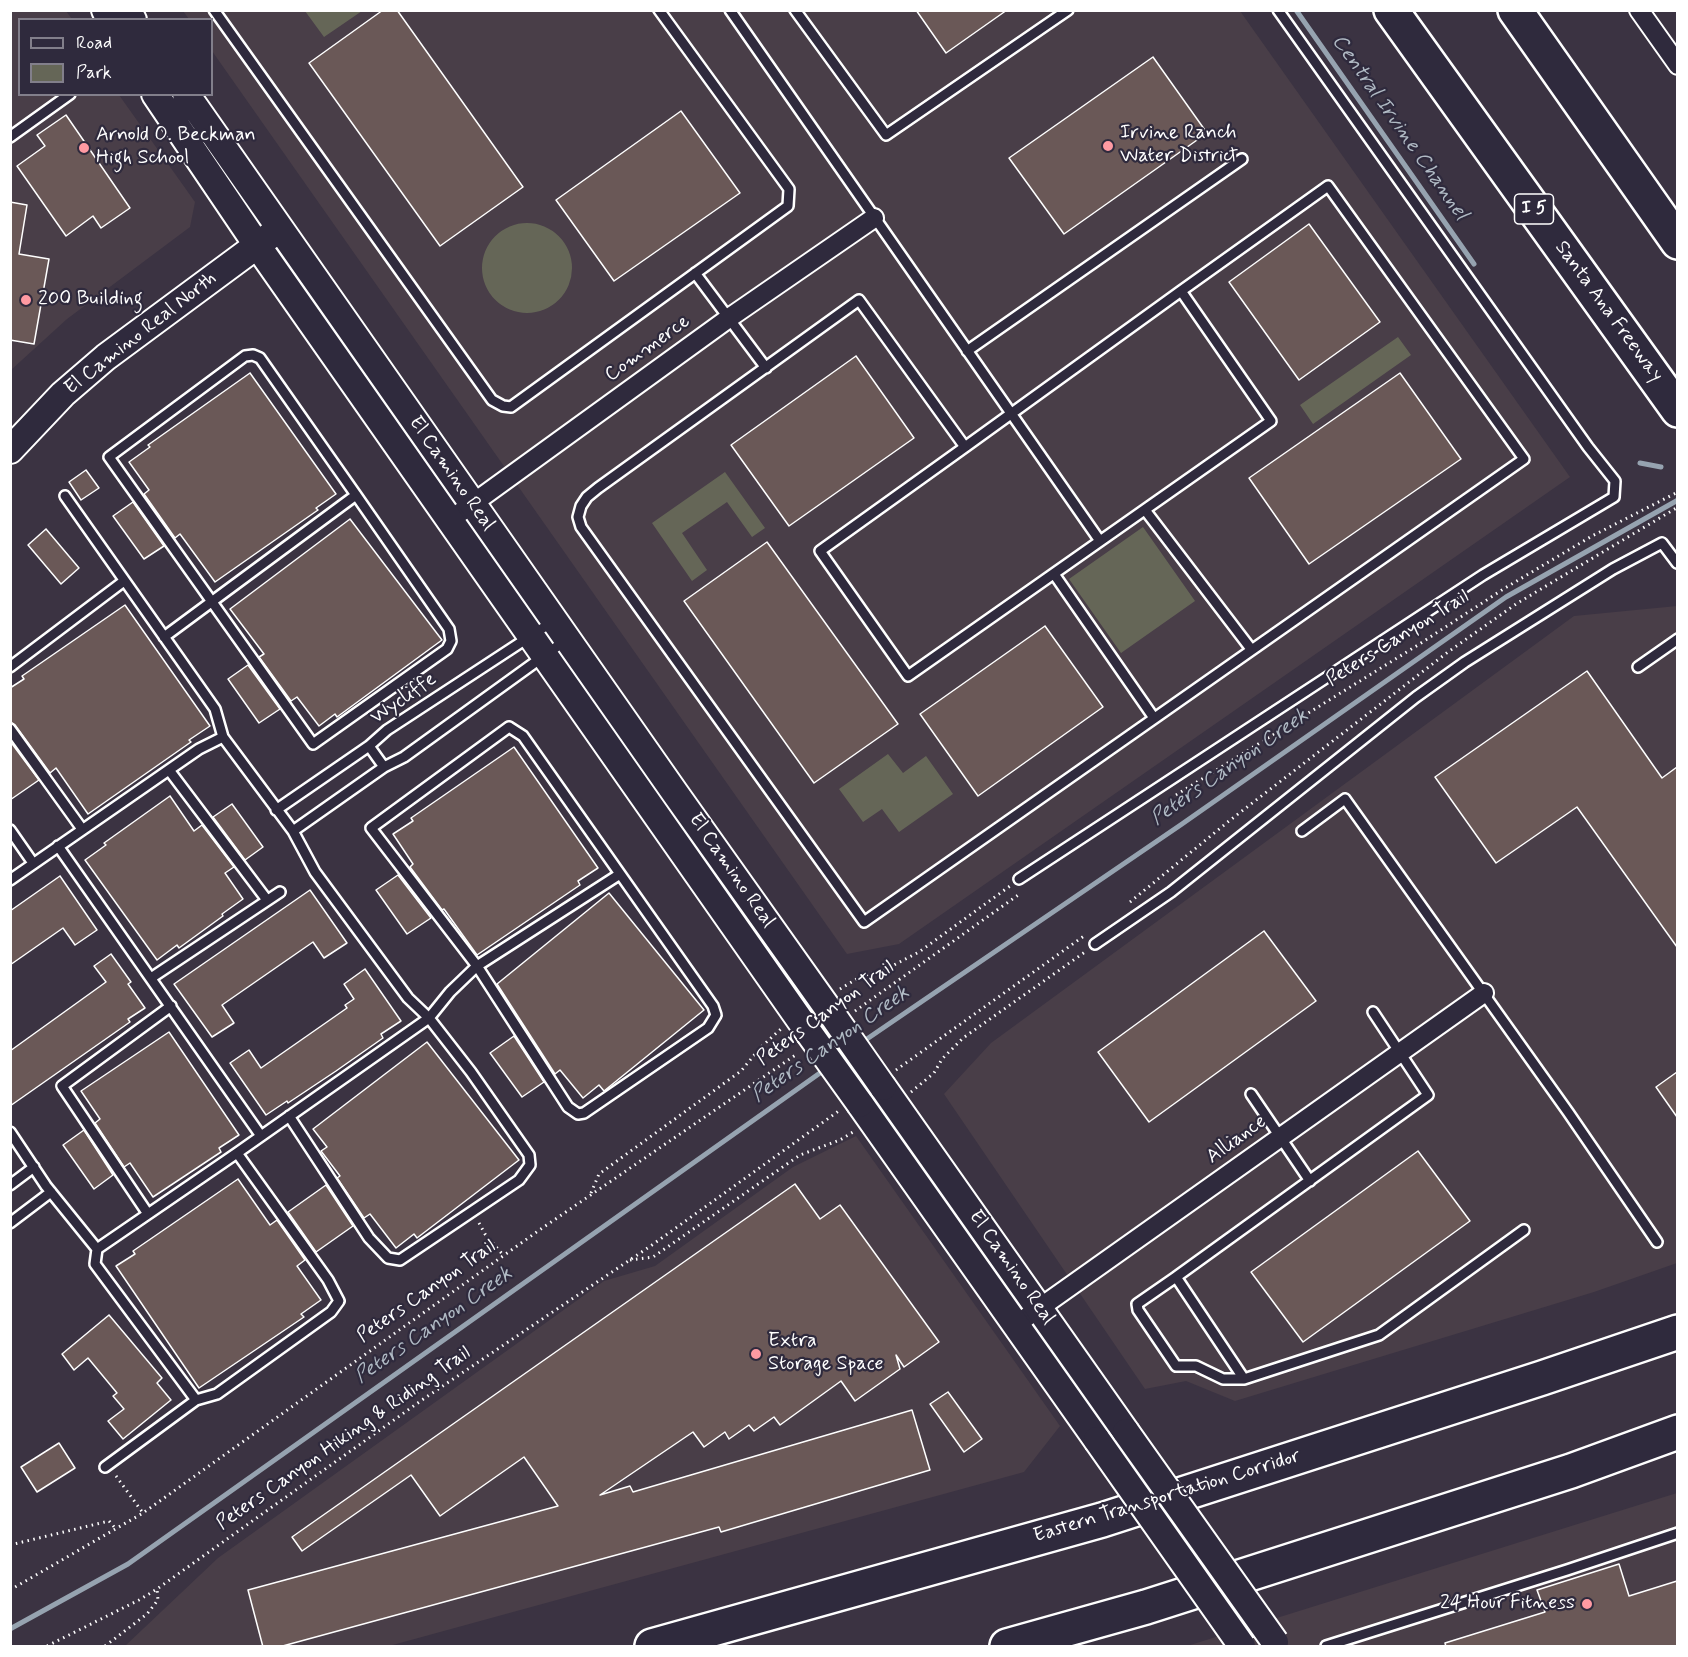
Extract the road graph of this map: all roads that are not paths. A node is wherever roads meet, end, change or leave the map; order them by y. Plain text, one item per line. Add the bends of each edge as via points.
1 (214, 10) edge
2 (659, 10) edge
3 (730, 10) edge
4 (795, 10) edge
5 (1068, 10) edge
6 (1278, 10) edge
7 (1391, 10) edge
8 (1515, 10) edge
9 (1639, 10) edge
10 (1677, 65) edge
11 (67, 96) edge
12 (156, 96) edge
13 (187, 96) edge
14 (10, 137) edge
15 (1242, 159) dead end
16 (874, 218) junction
17 (280, 229) junction
18 (1677, 242) edge
19 (257, 245) junction
20 (695, 273) junction
21 (1181, 291) junction
22 (729, 318) junction
23 (967, 351) junction
24 (766, 368) junction
25 (1677, 409) edge
26 (1011, 414) junction
27 (965, 447) junction
28 (10, 450) edge
29 (356, 495) junction
30 (65, 496) dead end
31 (472, 504) junction
32 (1145, 510) junction
33 (450, 520) junction
34 (1100, 541) junction
35 (1677, 563) edge
36 (1054, 574) junction
37 (124, 581) junction
38 (212, 601) junction
39 (561, 630) junction
40 (164, 637) junction
41 (1677, 639) edge
42 (537, 646) junction
43 (1251, 650) junction
44 (10, 667) edge
45 (1638, 668) dead end
46 (1154, 718) junction
47 (10, 729) edge
48 (223, 737) junction
49 (369, 746) junction
50 (384, 767) junction
51 (169, 770) junction
52 (276, 810) junction
53 (10, 830) edge
54 (82, 830) junction
55 (293, 831) junction
56 (1302, 831) dead end
57 (58, 846) junction
58 (33, 863) junction
59 (620, 874) junction
60 (1019, 879) road end
61 (10, 880) edge
62 (280, 892) dead end
63 (267, 900) junction
64 (1095, 944) road end
65 (477, 966) junction
66 (151, 978) junction
67 (1484, 993) junction
68 (171, 1006) junction
69 (1373, 1012) dead end
70 (429, 1018) junction
71 (1400, 1052) junction
72 (1251, 1094) dead end
73 (289, 1116) junction
74 (10, 1132) edge
75 (261, 1136) junction
76 (1281, 1136) junction
77 (237, 1153) junction
78 (34, 1167) junction
79 (1311, 1181) junction
80 (10, 1185) edge
81 (51, 1192) junction
82 (148, 1214) junction
83 (10, 1223) edge
84 (1524, 1230) dead end
85 (1657, 1242) dead end
86 (97, 1249) junction
87 (1176, 1277) junction
88 (1039, 1308) junction
89 (1017, 1324) junction
90 (1677, 1332) edge
91 (1244, 1379) junction
92 (196, 1400) junction
93 (1677, 1432) edge
94 (105, 1467) road end
95 (1677, 1533) edge
96 (1277, 1644) edge
97 (652, 1647) edge
98 (1007, 1647) edge
99 (1242, 1647) edge
100 (1326, 1647) edge

1 - 20 lane via 492,400 511,407
2 - 20 lane via 789,189 788,206
3 - 16 lane
4 - 5 lane via 886,135
6 - 60 lane via 1615,481 1614,497 1483,575
7 - 25 highway, Santa Ana Freeway / I 5
8 - 18 highway
9 - 10 street
11 - 14 lane
12 - 19 main road, El Camino Real
13 - 17 main road, El Camino Real
15 - 23 lane
16 - 22 street, Commerce
16 - 23 lane
17 - 19 main road, El Camino Real North
17 - 31 main road, El Camino Real
19 - 28 main road, El Camino Real North via 106,357 63,394
19 - 33 main road, El Camino Real
20 - 22 lane
21 - 26 lane
21 - 32 lane via 1271,421
21 - 43 lane via 1328,186 1524,459
22 - 24 lane
22 - 31 street, Commerce
23 - 26 lane
24 - 27 lane via 859,300
24 - 46 lane via 587,497 578,517 581,527 864,922
26 - 27 lane
26 - 34 lane
27 - 36 lane via 820,551 908,676
29 - 38 lane
29 - 38 lane via 449,629 451,641 447,649 313,744
29 - 38 lane via 260,358 253,355 245,356 109,456
30 - 37 lane
31 - 33 street, Commerce
31 - 39 main road, El Camino Real
32 - 34 lane
32 - 43 lane
33 - 42 main road, El Camino Real
34 - 36 lane
35 - 64 lane via 1662,543 1613,569 1465,662 1171,892
36 - 46 lane
37 - 40 lane
37 - 44 lane
38 - 40 lane
39 - 42 lane, Wycliffe
39 - 42 lane, Wycliffe
39 - 88 main road, El Camino Real, bridge via 842,1016 884,1087
40 - 48 lane via 215,709
41 - 45 lane
42 - 49 lane, Wycliffe via 387,730
42 - 50 lane, Wycliffe via 404,757
42 - 89 main road, El Camino Real, bridge via 859,1116
43 - 46 lane
47 - 54 lane
48 - 51 lane via 199,748
48 - 52 lane
49 - 50 lane
49 - 52 lane, Wycliffe
50 - 55 lane, Wycliffe
51 - 54 lane
51 - 63 lane
52 - 55 lane
53 - 58 lane
54 - 57 lane
55 - 70 lane via 315,872 408,998
56 - 67 lane via 1345,799
57 - 58 lane
57 - 66 lane
58 - 61 lane
59 - 65 lane
59 - 65 lane via 716,1015 708,1028 584,1113 578,1114 568,1107
59 - 65 lane via 523,736 509,727 371,828
62 - 63 lane
63 - 66 lane
65 - 70 lane
66 - 68 lane
67 - 71 street, Alliance
67 - 85 lane
68 - 75 lane
68 - 82 lane via 62,1086
69 - 71 lane
70 - 73 lane
70 - 73 lane via 529,1155 530,1166 519,1179 400,1260 388,1258 369,1238
71 - 76 street, Alliance
71 - 79 lane via 1428,1095
72 - 76 lane
73 - 75 lane
74 - 78 lane
75 - 77 lane
76 - 79 lane
76 - 88 street, Alliance
77 - 82 lane
77 - 92 lane via 339,1301 331,1312 217,1394
78 - 80 lane
78 - 81 lane
79 - 87 lane
81 - 83 lane
81 - 86 lane
82 - 86 lane
84 - 91 lane via 1379,1335
86 - 92 lane via 95,1264
87 - 91 lane
87 - 91 lane via 1137,1304 1138,1310 1176,1366 1196,1366 1223,1379
88 - 89 street, Alliance
88 - 96 main road, El Camino Real, bridge
89 - 99 main road, El Camino Real, bridge
90 - 97 highway, Eastern Transportation Corridor via 1102,1520
92 - 94 lane
93 - 98 highway via 1572,1471
95 - 100 lane

